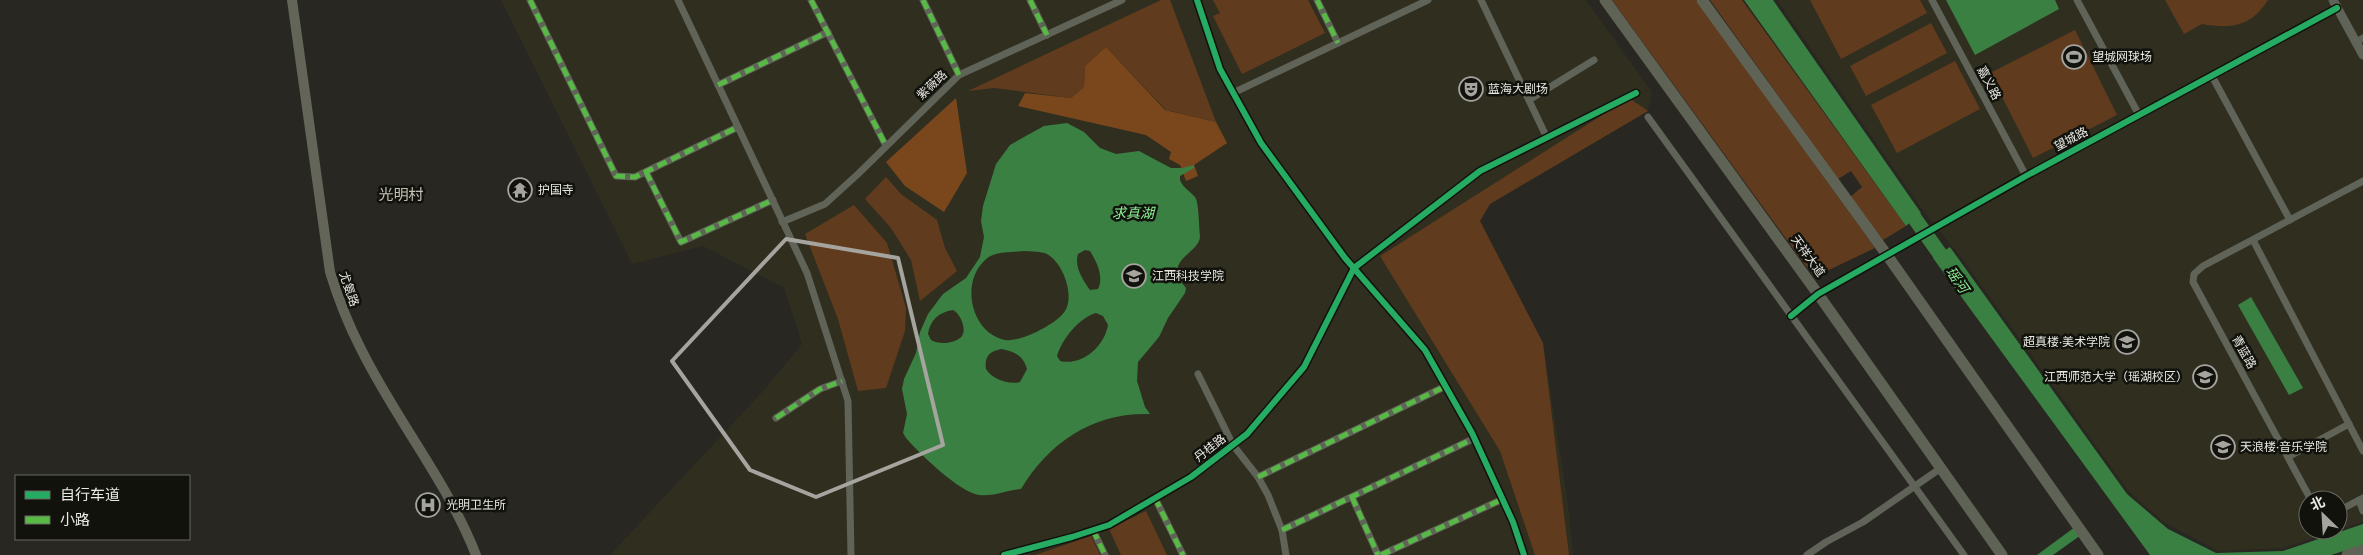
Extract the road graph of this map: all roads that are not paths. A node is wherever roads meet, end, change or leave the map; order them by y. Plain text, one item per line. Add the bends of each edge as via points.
1 (292, 0) edge
2 (530, 0) edge
3 (678, 0) edge
4 (811, 0) edge
5 (923, 0) edge
6 (1030, 0) edge
7 (1122, 0) edge
8 (1197, 0) edge
9 (1317, 0) edge
10 (1428, 0) edge
11 (1481, 0) edge
12 (1605, 0) edge
13 (1702, 0) edge
14 (1932, 0) edge
15 (2077, 0) edge
16 (2335, 4) edge
17 (828, 32) junction
18 (1047, 35) junction
19 (2359, 40) edge
20 (1338, 43) junction
21 (2363, 55) edge
22 (1594, 60) dead end
23 (959, 75) junction
24 (2212, 76) junction
25 (718, 85) junction
26 (1233, 93) junction
27 (1636, 93) dead end
28 (1529, 100) junction
29 (2139, 115) junction
30 (1648, 117) dead end
31 (738, 127) junction
32 (1547, 138) junction
33 (886, 146) junction
34 (646, 172) junction
35 (2026, 176) junction
36 (2363, 181) edge
37 (772, 200) junction
38 (2290, 220) junction
39 (782, 222) junction
40 (2253, 240) junction
41 (1892, 252) junction
42 (1354, 268) junction
43 (1818, 294) junction
44 (1791, 316) junction
45 (1198, 374) dead end
46 (842, 381) junction
47 (1446, 386) junction
48 (776, 418) dead end
49 (2349, 424) junction
50 (1475, 438) junction
51 (1233, 445) junction
52 (2363, 451) edge
53 (2288, 457) junction
54 (1941, 468) junction
55 (1258, 477) junction
56 (1914, 486) junction
57 (2306, 490) edge
58 (1352, 497) junction
59 (1155, 498) junction
60 (1503, 499) junction
61 (2361, 499) edge
62 (2348, 505) edge
63 (2363, 511) edge
64 (1093, 530) junction
65 (1282, 530) junction
66 (2363, 550) edge
67 (476, 555) edge
68 (851, 555) edge
69 (1004, 555) edge
70 (1105, 555) edge
71 (1183, 555) edge
72 (1286, 555) edge
73 (1379, 555) edge
74 (1524, 555) edge
75 (1807, 555) edge
76 (1964, 555) edge
77 (2002, 555) edge
78 (2098, 555) edge
79 (2347, 555) edge

1 - 67 main road, 尤氨路 via 330,272 342,311 361,351 463,521
2 - 34 street via 616,176 635,177
3 - 25 street
4 - 17 street
5 - 23 street
6 - 18 street
7 - 18 street, 紫薇路
8 - 26 street via 1220,69
9 - 20 street
10 - 20 street
11 - 28 street
12 - 43 main road, 天祥大道
13 - 41 main road
14 - 35 street, 嘉义路
15 - 29 street
16 - 19 street
16 - 24 street, 望城路
17 - 25 street
17 - 33 street
18 - 23 street, 紫薇路
19 - 21 street
20 - 26 street
22 - 28 street
23 - 33 street, 紫薇路
24 - 29 street, 望城路
24 - 38 street
25 - 31 street
26 - 42 street via 1260,143
27 - 32 street
28 - 32 street
29 - 35 street, 望城路
30 - 44 street
31 - 34 street
31 - 37 street
32 - 42 street via 1480,171
33 - 39 street, 紫薇路 via 824,204
34 - 37 street via 681,242
35 - 41 street, 望城路
36 - 38 street, 青蓝路
37 - 39 street
38 - 40 street, 青蓝路
39 - 46 street via 807,273
40 - 49 street
40 - 53 street, 青蓝路 via 2203,266 2194,274 2193,282
41 - 43 street, 望城路
41 - 78 main road
42 - 47 street via 1425,350
42 - 51 street, 丹桂路 via 1304,367 1247,434
43 - 44 street, 望城路
43 - 54 main road, 天祥大道
44 - 56 street
45 - 51 street
46 - 48 street via 820,390
46 - 68 street via 848,401
47 - 50 street
47 - 55 street
49 - 52 street
49 - 53 street
50 - 58 street
50 - 60 street
51 - 55 street
51 - 59 street, 丹桂路 via 1191,478
53 - 57 street, 青蓝路
54 - 56 street
54 - 77 main road, 天祥大道
55 - 65 street
56 - 75 street via 1863,522
56 - 76 street
58 - 65 street
58 - 73 street
59 - 64 street, 丹桂路 via 1109,525
59 - 71 street
60 - 73 street
60 - 74 street
61 - 62 street
61 - 63 street
64 - 69 street, 丹桂路
64 - 70 street
65 - 72 street
66 - 79 main road

